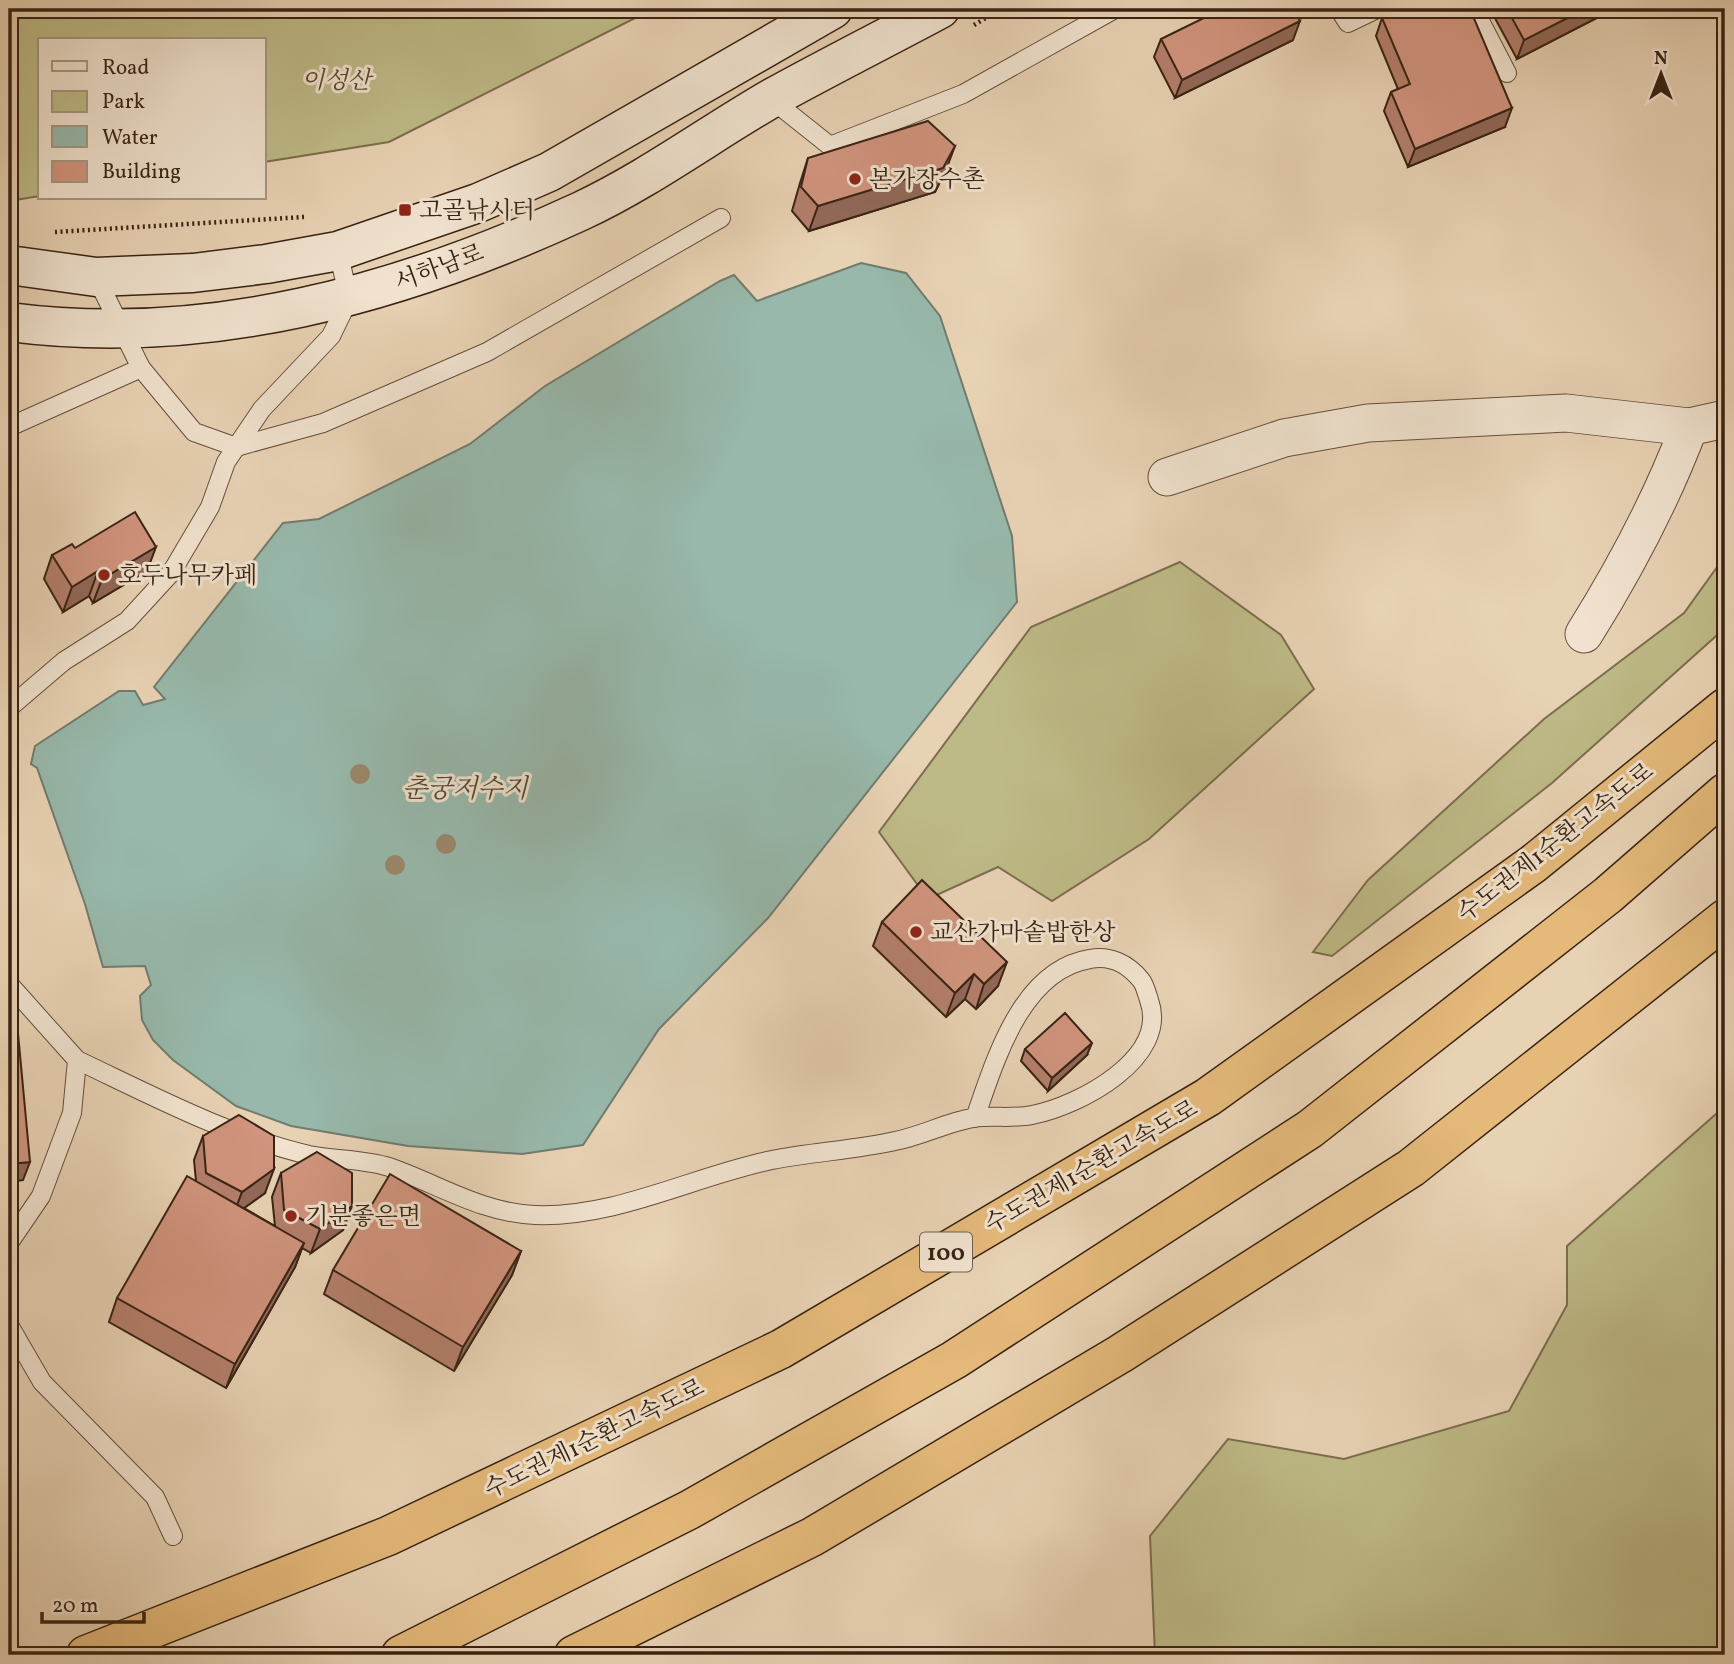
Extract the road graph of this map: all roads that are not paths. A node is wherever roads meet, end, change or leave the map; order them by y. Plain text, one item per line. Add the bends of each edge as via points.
1 (833, 9) edge
2 (940, 9) edge
3 (1115, 9) edge
4 (1339, 9) edge
5 (1377, 9) edge
6 (1474, 9) edge
7 (1507, 73) dead end
8 (771, 99) junction
9 (721, 218) dead end
10 (338, 251) junction
11 (9, 265) edge
12 (96, 277) junction
13 (349, 299) junction
14 (9, 322) edge
15 (122, 330) junction
16 (141, 368) junction
17 (1725, 419) edge
18 (1689, 427) junction
19 (9, 428) edge
20 (236, 447) junction
21 (1167, 477) dead end
22 (1584, 634) dead end
23 (9, 708) edge
24 (1725, 708) edge
25 (1725, 793) edge
26 (1725, 919) edge
27 (9, 984) edge
28 (77, 1060) junction
29 (975, 1118) junction
30 (9, 1242) edge
31 (9, 1325) edge
32 (173, 1536) dead end
33 (86, 1655) edge
34 (401, 1655) edge
35 (574, 1655) edge

1 - 10 street, 서하남로 via 549,172 478,203
2 - 8 street, 서하남로
3 - 8 lane via 963,94 830,146
4 - 5 lane via 1348,23
6 - 7 lane
8 - 13 street, 서하남로 via 664,167 582,210
9 - 20 lane via 487,352 323,424
10 - 12 street, 서하남로 via 192,273
10 - 13 lane
11 - 12 street, 서하남로
12 - 15 lane
13 - 15 street, 서하남로 via 198,327
13 - 20 lane via 331,336 262,409
14 - 15 street, 서하남로
15 - 16 lane
16 - 19 lane
16 - 20 lane via 194,432
17 - 18 street
18 - 21 street via 1566,413 1368,424 1284,438
18 - 22 street via 1625,569
20 - 23 lane via 210,507 171,573 127,621 64,662
24 - 33 highway, 수도권제1순환고속도로 / 100 via 1533,864 1208,1097 781,1349 388,1536
25 - 34 highway via 1608,895 1298,1137 954,1360 690,1510
26 - 35 highway via 1411,1168 1178,1317 812,1537
27 - 28 lane
28 - 29 lane via 231,1129 308,1154 387,1166 501,1210 537,1215 583,1211 769,1161 898,1141
28 - 30 lane via 72,1113 50,1172 41,1196
29 - 29 lane via 1032,1115 1068,1105 1136,1060 1152,1035 1153,1012 1143,982 1120,961 1094,958 1063,965 1032,996 1002,1042
31 - 32 lane via 42,1382 155,1497

